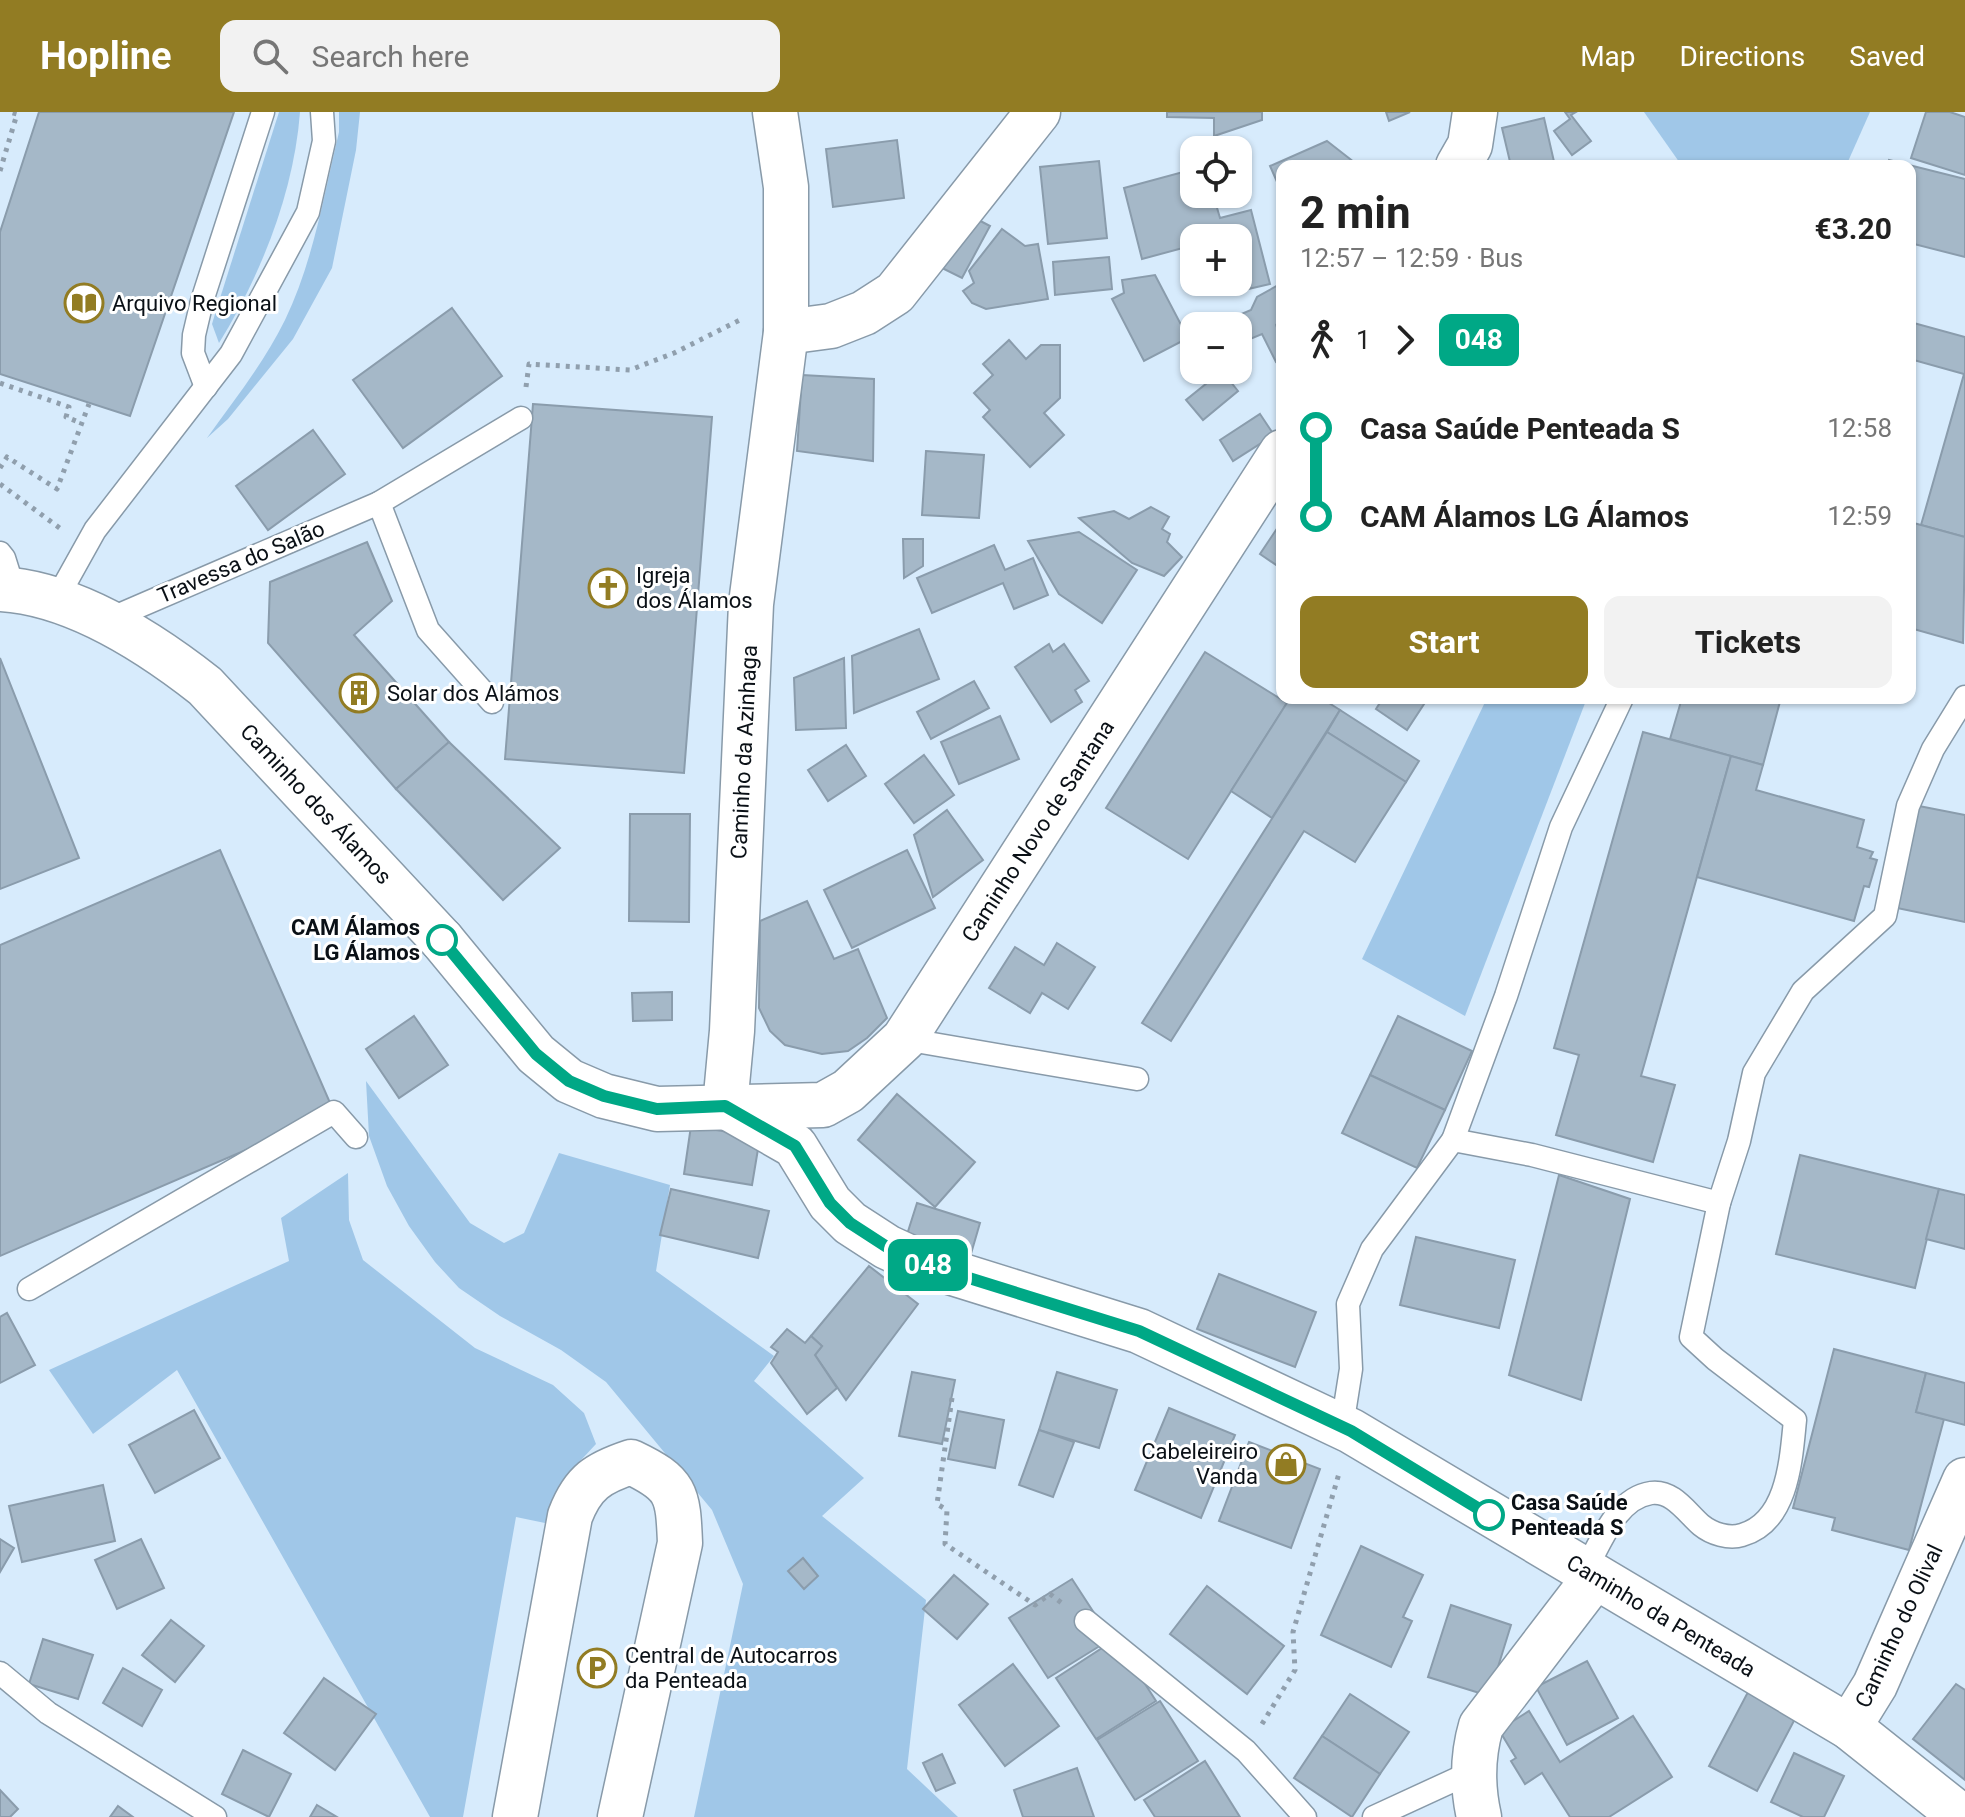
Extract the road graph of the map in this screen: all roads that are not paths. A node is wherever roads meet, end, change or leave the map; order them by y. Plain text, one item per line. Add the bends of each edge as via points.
1 (263, 112) edge
2 (322, 112) edge
3 (775, 112) edge
4 (1038, 112) edge
5 (1475, 112) edge
6 (1461, 160) edge
7 (786, 314) junction
8 (206, 387) junction
9 (521, 418) road end
10 (1276, 461) edge
11 (379, 503) junction
12 (5, 577) edge
13 (56, 600) junction
14 (104, 621) junction
15 (1965, 697) edge
16 (492, 702) dead end
17 (1619, 704) edge
18 (904, 1039) junction
19 (1137, 1079) dead end
20 (725, 1106) junction
21 (356, 1137) dead end
22 (1453, 1140) junction
23 (1719, 1203) junction
24 (29, 1289) dead end
25 (1346, 1429) junction
26 (1965, 1480) edge
27 (1590, 1574) junction
28 (1086, 1621) road end
29 (0, 1673) edge
30 (1849, 1727) junction
31 (1474, 1771) junction
32 (215, 1817) edge
33 (515, 1817) edge
34 (620, 1817) edge
35 (1305, 1817) edge
36 (1374, 1817) edge
37 (1479, 1817) edge
38 (1962, 1817) edge

1 - 8 lane via 194,335 193,353
2 - 8 lane via 324,141 308,212 231,354
3 - 7 street, Caminho da Azinhaga via 786,187
4 - 7 street via 895,293 831,326
5 - 6 street via 1470,145
7 - 20 street, Caminho da Azinhaga via 751,604
8 - 13 lane via 95,530
9 - 11 lane, Travessa do Salão
10 - 18 street, Caminho Novo de Santana
11 - 14 lane, Travessa do Salão
11 - 16 lane via 428,630
12 - 13 street, Caminho dos Álamos
13 - 14 street, Caminho dos Álamos
14 - 20 street, Caminho dos Álamos via 166,655 205,686 442,940 536,1054 569,1081 657,1109
15 - 23 lane via 1933,749 1908,806 1885,916 1803,991 1754,1073
17 - 22 lane via 1561,827
18 - 19 lane
18 - 20 street, Caminho Novo de Santana via 848,1091 823,1105
20 - 25 street, Caminho da Penteada via 795,1146 830,1203 887,1247 924,1264 1139,1331
21 - 24 lane via 334,1112
22 - 23 lane
22 - 25 lane via 1372,1249 1348,1304 1351,1369
23 - 27 lane via 1691,1337 1795,1420 1776,1510 1757,1531 1736,1537 1702,1526 1664,1495 1645,1495 1617,1515
25 - 27 street, Caminho da Penteada
26 - 30 street, Caminho do Olival via 1875,1685
27 - 30 street, Caminho da Penteada
27 - 31 street via 1481,1726
28 - 35 lane via 1246,1751
29 - 32 lane via 48,1713
30 - 38 street, Caminho da Penteada
31 - 36 lane
31 - 37 street
33 - 34 street via 570,1516 590,1483 604,1471 631,1462 659,1476 672,1492 680,1543

